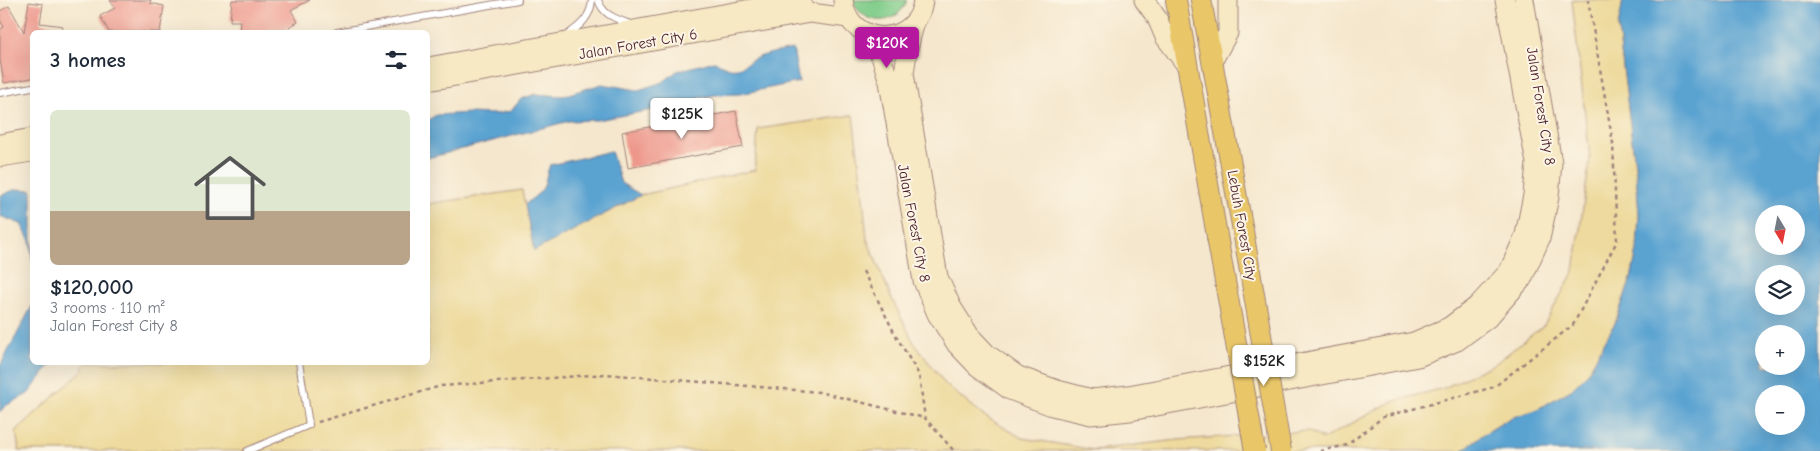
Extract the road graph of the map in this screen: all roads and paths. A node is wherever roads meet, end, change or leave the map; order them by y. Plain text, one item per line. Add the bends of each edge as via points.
1 (518, 0) edge
2 (592, 0) edge
3 (598, 0) edge
4 (802, 0) edge
5 (1144, 0) edge
6 (1176, 0) edge
7 (1201, 0) edge
8 (1228, 0) edge
9 (1505, 0) edge
10 (1524, 0) edge
11 (922, 8) edge
12 (846, 9) edge
13 (642, 28) junction
14 (348, 30) edge
15 (867, 34) junction
16 (553, 44) junction
17 (1212, 62) junction
18 (1187, 66) junction
19 (430, 67) edge
20 (430, 82) edge
21 (30, 87) edge
22 (0, 93) edge
23 (30, 138) edge
24 (0, 144) edge
25 (30, 152) edge
26 (0, 158) edge
27 (863, 271) dead end
28 (299, 365) edge
29 (925, 418) junction
30 (309, 425) junction
31 (247, 451) edge
32 (954, 451) edge
33 (1255, 451) edge
34 (1281, 451) edge

1 - 14 lane
2 - 16 lane via 592,10 585,21
3 - 13 lane via 606,14
4 - 13 street, Jalan Forest City 6
5 - 18 street via 1165,37
6 - 18 main road, Lebuh Forest City
7 - 17 main road, Lebuh Forest City
8 - 17 street via 1228,33
9 - 11 street, Jalan Forest City 8 via 1536,163 1525,235 1509,271 1477,306 1449,327 1414,342 1092,399 1018,376 987,354 970,336 938,277 904,73 906,53
10 - 15 street, Jalan Forest City 8 via 1552,163 1549,197 1540,240 1522,279 1488,318 1457,341 1418,357 1130,411 1091,415 1052,406 1010,390 977,366 957,346 937,314 923,281 889,82 881,56
11 - 15 street via 902,32
12 - 15 street, Jalan Forest City 8 via 860,30
12 - 20 street, Jalan Forest City 6
13 - 16 street, Jalan Forest City 6
16 - 19 street, Jalan Forest City 6
17 - 34 main road, Lebuh Forest City, bridge
18 - 33 main road, Lebuh Forest City, bridge
21 - 22 lane
23 - 24 street
25 - 26 street
27 - 29 path via 919,375
28 - 30 lane
29 - 30 path via 819,392 606,374 441,386
29 - 32 path
30 - 31 lane

